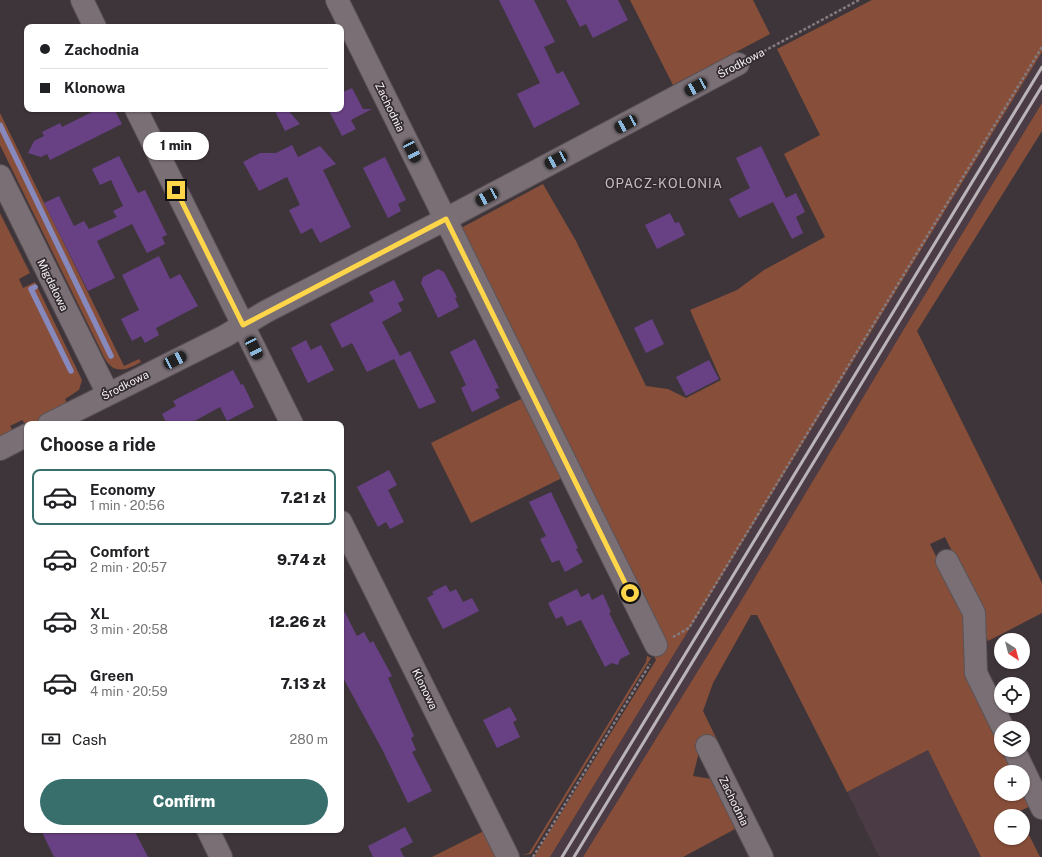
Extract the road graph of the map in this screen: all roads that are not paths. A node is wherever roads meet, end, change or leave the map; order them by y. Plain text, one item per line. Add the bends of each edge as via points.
1 (82, 0) edge
2 (337, 0) edge
3 (94, 24) edge
4 (738, 64) road end
5 (137, 112) edge
6 (0, 176) edge
7 (446, 219) junction
8 (243, 325) junction
9 (108, 394) junction
10 (55, 421) edge
11 (291, 421) edge
12 (24, 437) edge
13 (0, 449) edge
14 (344, 528) edge
15 (947, 561) dead end
16 (656, 645) road end
17 (1000, 721) edge
18 (707, 746) dead end
19 (1017, 757) edge
20 (1042, 808) edge
21 (209, 833) edge
22 (221, 857) edge
23 (508, 857) edge
24 (762, 857) edge

1 - 3 street
2 - 7 street, Zachodnia
4 - 7 street, Środkowa
5 - 8 street
6 - 9 street, Migdałowa
7 - 8 street, Środkowa
7 - 16 street, Zachodnia
8 - 9 street, Środkowa
8 - 11 street
9 - 10 street, Środkowa
12 - 13 street
14 - 23 street, Klonowa
15 - 17 street via 974,613 976,673
18 - 24 street, Zachodnia
19 - 20 street
21 - 22 street

